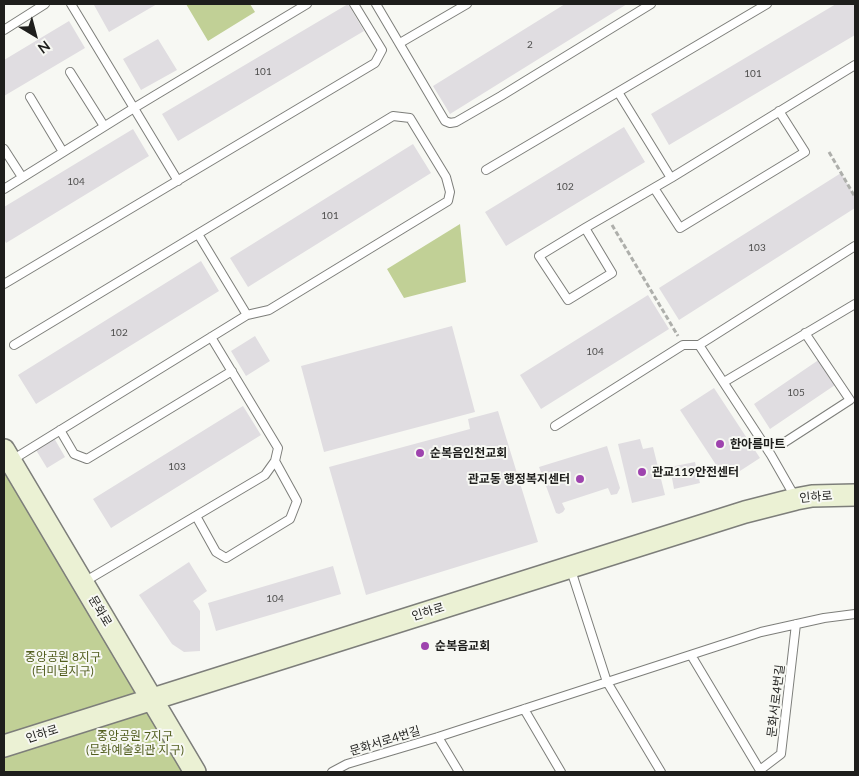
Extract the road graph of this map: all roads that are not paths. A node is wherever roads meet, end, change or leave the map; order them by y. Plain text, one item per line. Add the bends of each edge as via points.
1 (45, 4) edge
2 (71, 4) edge
3 (307, 4) edge
4 (354, 4) edge
5 (376, 4) edge
6 (467, 4) edge
7 (651, 4) edge
8 (767, 4) edge
9 (4, 30) edge
10 (400, 43) junction
11 (855, 65) edge
12 (70, 72) dead end
13 (618, 92) junction
14 (30, 97) dead end
15 (134, 108) junction
16 (779, 111) junction
17 (104, 126) junction
18 (4, 149) edge
19 (63, 152) junction
20 (486, 170) dead end
21 (22, 177) junction
22 (671, 178) junction
23 (178, 181) junction
24 (654, 188) junction
25 (4, 189) edge
26 (585, 228) junction
27 (198, 234) junction
28 (855, 246) edge
29 (4, 284) edge
30 (855, 304) edge
31 (246, 315) junction
32 (805, 333) junction
33 (211, 337) junction
34 (699, 344) junction
35 (14, 345) dead end
36 (232, 371) junction
37 (724, 382) junction
38 (555, 426) dead end
39 (60, 430) junction
40 (782, 444) dead end
41 (7, 455) edge
42 (275, 461) junction
43 (855, 495) edge
44 (796, 498) junction
45 (196, 516) junction
46 (570, 567) junction
47 (83, 583) junction
48 (855, 614) edge
49 (796, 624) junction
50 (691, 655) junction
51 (608, 682) junction
52 (152, 699) junction
53 (524, 709) junction
54 (438, 737) junction
55 (4, 746) edge
56 (347, 764) junction
57 (760, 771) edge
58 (196, 772) edge
59 (332, 772) edge
60 (352, 772) edge
61 (459, 772) edge
62 (561, 772) edge
63 (661, 772) edge

1 - 9 lane
2 - 15 lane
3 - 15 lane
4 - 23 lane via 382,50 376,63
5 - 10 lane
6 - 10 lane
7 - 10 lane via 501,96 450,123 445,121
8 - 13 lane
11 - 16 lane
12 - 17 lane
13 - 20 lane
13 - 22 lane
14 - 19 lane
15 - 17 lane
15 - 23 lane
16 - 22 lane
16 - 24 lane via 805,152 680,228
17 - 19 lane
18 - 21 lane
19 - 21 lane
21 - 25 lane
22 - 24 lane
23 - 29 lane
24 - 26 lane
26 - 26 lane via 539,256 568,300 612,273
27 - 31 lane
27 - 31 lane via 393,116 410,118 446,176 450,192 448,201 269,310
27 - 35 lane
28 - 34 lane
30 - 32 lane
31 - 33 lane
32 - 37 lane
32 - 40 lane via 850,400
33 - 36 lane
33 - 39 lane
34 - 37 lane
34 - 38 lane via 683,345
36 - 39 lane via 87,459 74,454
36 - 42 lane via 278,448
37 - 44 lane
39 - 41 lane
41 - 47 main road, 문화로
42 - 45 lane via 265,475
42 - 45 lane via 297,501 290,519 226,558 216,552
43 - 44 main road, 인하로
44 - 46 main road, 인하로
45 - 47 lane
46 - 51 lane
46 - 52 main road, 인하로
47 - 52 main road, 문화로
48 - 49 lane, 문화서로4번길
49 - 50 lane, 문화서로4번길
49 - 57 lane, 문화서로4번길 via 781,754
50 - 51 lane, 문화서로4번길
50 - 57 lane, 문화서로4번길
51 - 53 lane, 문화서로4번길
51 - 63 lane
52 - 55 main road, 인하로
52 - 58 main road, 문화로
53 - 54 lane, 문화서로4번길
53 - 62 lane
54 - 56 lane, 문화서로4번길
54 - 61 lane, 문화서로4번길
56 - 59 lane
56 - 60 lane, 문화서로4번길

